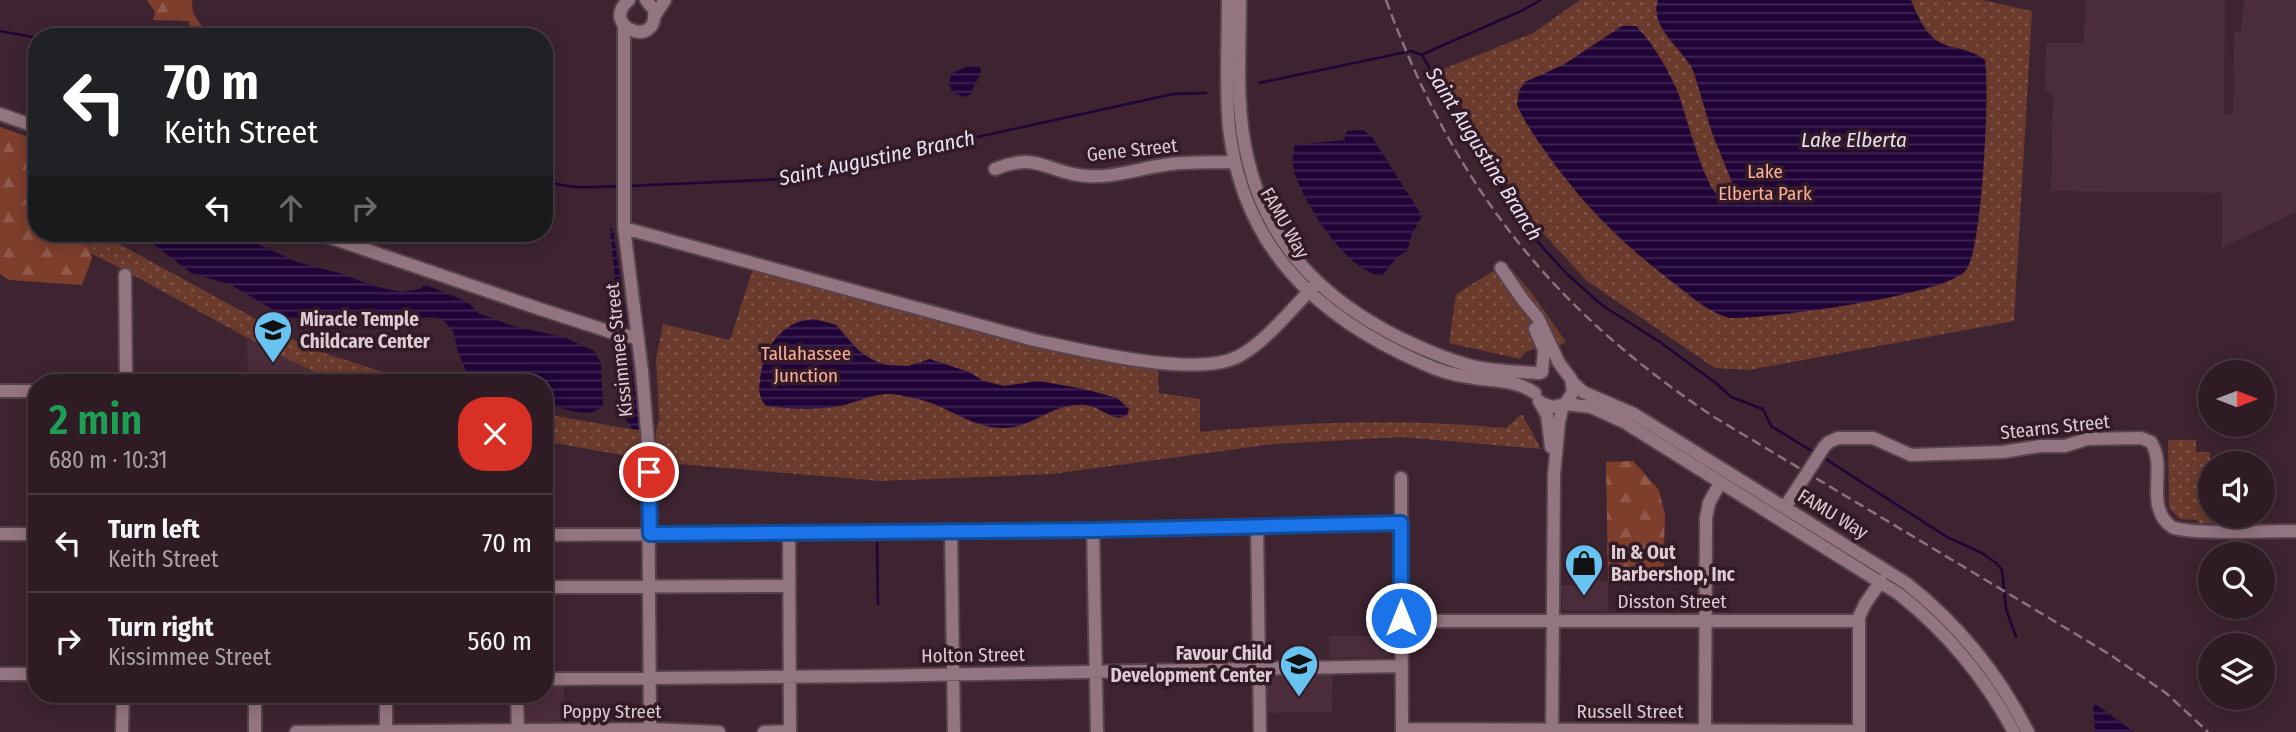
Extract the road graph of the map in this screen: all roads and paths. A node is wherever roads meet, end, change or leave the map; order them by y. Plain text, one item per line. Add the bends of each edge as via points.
1 (646, 0) edge
2 (657, 0) edge
3 (665, 0) edge
4 (1228, 0) edge
5 (1240, 0) edge
6 (625, 3) edge
7 (654, 15) junction
8 (624, 25) junction
9 (640, 32) junction
10 (624, 48) junction
11 (0, 114) edge
12 (28, 124) edge
13 (1235, 162) junction
14 (995, 169) dead end
15 (625, 228) junction
16 (344, 242) edge
17 (1501, 268) dead end
18 (125, 275) dead end
19 (1312, 287) junction
20 (1522, 300) junction
21 (638, 338) junction
22 (1541, 373) junction
23 (126, 374) edge
24 (1568, 377) junction
25 (0, 391) edge
26 (28, 391) edge
27 (1538, 398) junction
28 (1564, 404) junction
29 (1554, 475) junction
30 (1401, 478) dead end
31 (1720, 483) junction
32 (1785, 507) junction
33 (1401, 523) junction
34 (1256, 527) junction
35 (1093, 530) junction
36 (2296, 531) edge
37 (951, 532) junction
38 (789, 533) junction
39 (0, 534) edge
40 (28, 534) edge
41 (650, 534) junction
42 (553, 535) edge
43 (1881, 581) junction
44 (650, 586) junction
45 (789, 586) junction
46 (553, 587) edge
47 (1706, 620) junction
48 (1401, 621) junction
49 (1552, 621) junction
50 (1859, 621) junction
51 (1402, 666) junction
52 (1259, 668) junction
53 (1096, 671) junction
54 (0, 674) edge
55 (28, 674) edge
56 (953, 674) junction
57 (790, 676) junction
58 (650, 678) junction
59 (553, 679) edge
60 (123, 703) edge
61 (256, 703) edge
62 (386, 703) edge
63 (517, 703) edge
64 (386, 731) edge
65 (517, 731) edge
66 (650, 731) edge
67 (1402, 731) edge
68 (1552, 731) edge
69 (1705, 731) edge
70 (1859, 731) edge
71 (122, 732) edge
72 (255, 732) edge
73 (296, 732) edge
74 (719, 732) edge
75 (764, 732) edge
76 (790, 732) edge
77 (954, 732) edge
78 (1097, 732) edge
79 (1260, 732) edge
80 (2014, 732) edge
81 (2028, 732) edge

1 - 2 street
1 - 7 street
3 - 7 street
4 - 13 street, FAMU Way via 1228,109
5 - 19 street, FAMU Way via 1240,104 1248,161 1258,194
6 - 8 street, Kissimmee Street
7 - 9 street via 650,26
8 - 9 street
8 - 10 street, Kissimmee Street
9 - 10 street
10 - 15 street, Kissimmee Street
11 - 12 street
13 - 14 street, Gene Street via 1165,164 1096,176 1025,160
13 - 19 street, FAMU Way via 1245,196 1280,260
15 - 19 street via 1034,340 1181,365 1215,365 1241,355
15 - 21 street, Kissimmee Street
16 - 21 street
17 - 20 street
18 - 23 street
19 - 22 street, FAMU Way via 1438,356 1478,367
19 - 27 street, FAMU Way via 1357,331 1416,360 1460,376 1519,384
20 - 22 street via 1543,344
20 - 24 street via 1546,331
21 - 41 street, Kissimmee Street via 646,406
22 - 24 street, FAMU Way via 1553,368
22 - 27 street via 1535,381
24 - 28 street via 1573,392
24 - 32 street, FAMU Way via 1583,392 1634,414
25 - 26 street
27 - 28 street, FAMU Way via 1552,407
27 - 29 street via 1548,422
28 - 29 street
28 - 31 street, FAMU Way via 1591,407 1613,416
29 - 49 street
30 - 33 street
31 - 43 street, FAMU Way
31 - 47 street via 1707,513
32 - 36 street, Stearns Street via 1824,447 1838,438 1882,440 1911,455 1994,453 2065,446 2087,439 2141,438 2151,442 2158,456 2158,503 2169,526 2179,530
32 - 81 street, FAMU Way via 1888,570 1932,604 1988,666
33 - 34 street
33 - 48 street
34 - 35 street
34 - 52 street
35 - 37 street
35 - 53 street
37 - 38 street
37 - 56 street
38 - 41 street
38 - 45 street
39 - 40 street
41 - 42 street
41 - 44 street, Kissimmee Street
43 - 50 street
43 - 80 street, FAMU Way via 1927,617 1961,652
44 - 45 street
44 - 46 street
44 - 58 street, Kissimmee Street
45 - 57 street
47 - 49 street, Disston Street
47 - 50 street, Disston Street
47 - 69 street
48 - 49 street, Disston Street
48 - 51 street
49 - 68 street
50 - 70 street
51 - 52 street, Holton Street
51 - 67 street
52 - 53 street, Holton Street
52 - 79 street
53 - 56 street, Holton Street
53 - 78 street
54 - 55 street
56 - 57 street, Holton Street
56 - 77 street
57 - 58 street, Holton Street
57 - 76 street
58 - 59 street, Holton Street
58 - 66 street, Kissimmee Street
60 - 71 street
61 - 72 street
62 - 64 street
63 - 65 street
64 - 65 street, Poppy Street
64 - 73 street, Poppy Street
65 - 66 street, Poppy Street
66 - 74 street, Poppy Street
67 - 68 street, Russell Street
68 - 69 street, Russell Street
69 - 70 street, Russell Street
75 - 76 street

